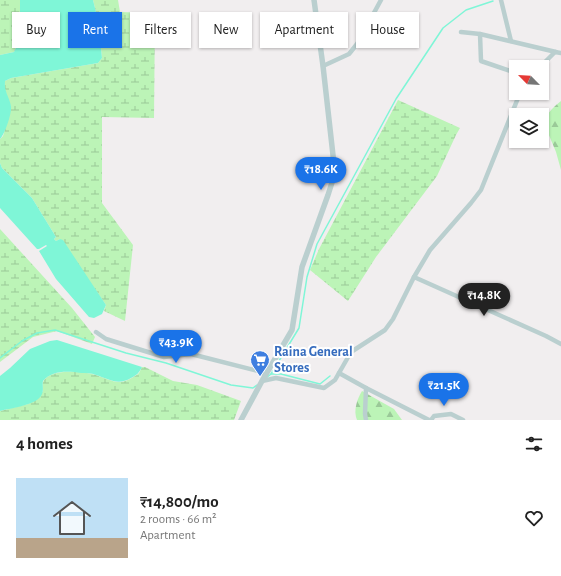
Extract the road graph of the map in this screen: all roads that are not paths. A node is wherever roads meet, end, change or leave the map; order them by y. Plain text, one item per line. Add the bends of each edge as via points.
1 (314, 0) edge
2 (382, 0) edge
3 (501, 0) edge
4 (461, 32) dead end
5 (480, 34) junction
6 (512, 41) junction
7 (558, 52) edge
8 (547, 60) edge
9 (323, 66) junction
10 (509, 71) edge
11 (517, 100) edge
12 (414, 277) junction
13 (96, 332) dead end
14 (561, 344) edge
15 (339, 373) junction
16 (264, 378) junction
17 (366, 388) junction
18 (242, 420) edge
19 (366, 420) edge
20 (430, 420) edge
21 (463, 420) edge

1 - 9 street
2 - 9 street via 349,54
3 - 6 street
4 - 5 street
5 - 6 street
5 - 10 street via 481,61
6 - 7 street
7 - 8 street
9 - 16 street via 335,173 302,267 292,330
11 - 12 street via 481,190 430,250
12 - 14 street
12 - 15 street via 385,330 351,352
13 - 16 street via 106,339 164,357 191,354 258,370
15 - 16 street via 335,380 324,388
15 - 17 street
16 - 18 street
17 - 19 street
17 - 20 street
20 - 21 street via 434,416 451,414

